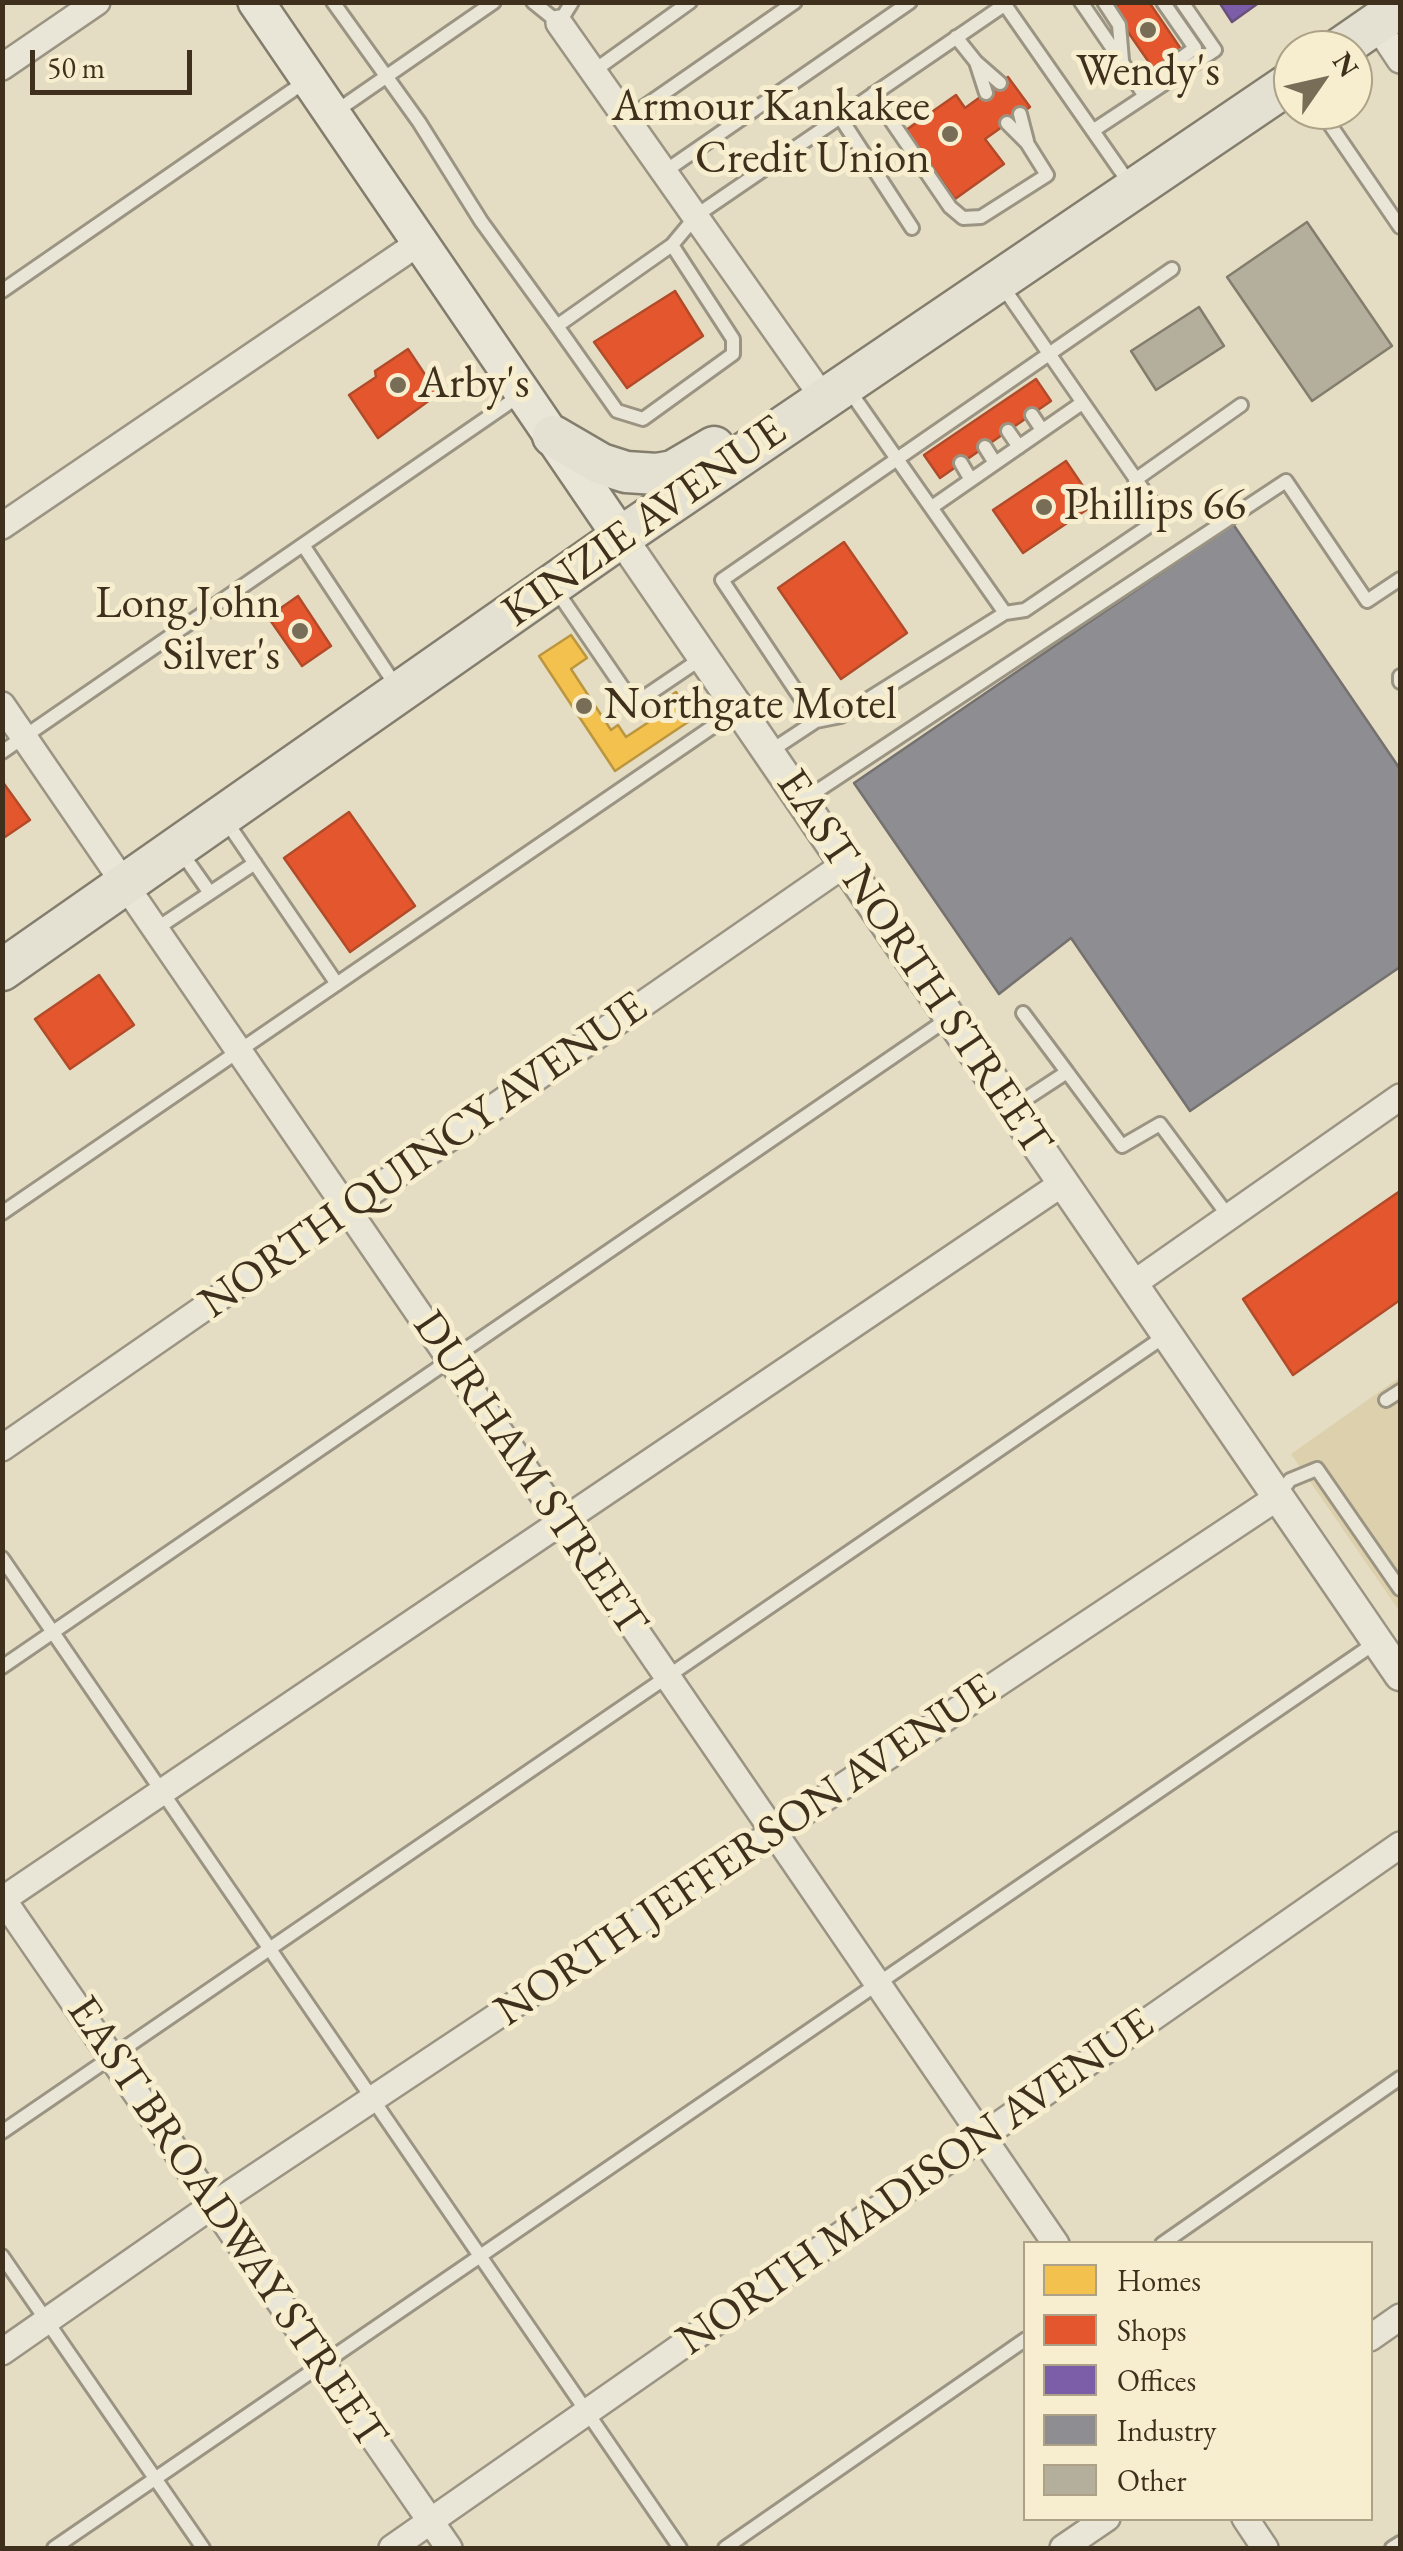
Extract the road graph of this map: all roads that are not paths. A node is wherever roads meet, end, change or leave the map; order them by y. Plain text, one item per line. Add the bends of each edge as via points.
1 (97, 2) edge
2 (256, 2) edge
3 (332, 2) edge
4 (494, 2) edge
5 (532, 2) edge
6 (690, 2) edge
7 (795, 2) edge
8 (910, 2) edge
9 (1081, 2) edge
10 (1104, 2) edge
11 (1163, 2) edge
12 (1182, 2) edge
13 (1003, 4) edge
14 (566, 13) edge
15 (1382, 15) edge
16 (956, 36) junction
17 (1400, 60) edge
18 (976, 62) junction
19 (1122, 63) junction
20 (2, 67) edge
21 (595, 70) junction
22 (384, 76) junction
23 (308, 80) junction
24 (1000, 83) dead end
25 (1160, 87) junction
26 (986, 93) dead end
27 (873, 94) junction
28 (1273, 95) edge
29 (1144, 96) junction
30 (333, 114) junction
31 (1020, 114) dead end
32 (840, 117) junction
33 (628, 118) junction
34 (1007, 123) dead end
35 (1094, 130) junction
36 (1334, 130) edge
37 (1028, 143) junction
38 (664, 172) junction
39 (1134, 189) junction
40 (697, 215) junction
41 (1400, 227) edge
42 (912, 228) dead end
43 (420, 242) junction
44 (672, 245) junction
45 (1172, 270) dead end
46 (998, 281) junction
47 (2, 291) edge
48 (557, 326) junction
49 (1048, 354) junction
50 (834, 391) junction
51 (523, 394) junction
52 (1082, 403) junction
53 (1241, 405) dead end
54 (1032, 414) dead end
55 (1042, 430) junction
56 (1008, 431) dead end
57 (776, 432) junction
58 (553, 436) junction
59 (985, 447) dead end
60 (1019, 447) junction
61 (897, 460) junction
62 (995, 463) junction
63 (961, 464) dead end
64 (972, 480) junction
65 (1135, 480) junction
66 (932, 507) junction
67 (2, 526) edge
68 (621, 537) junction
69 (303, 545) junction
70 (1400, 579) edge
71 (552, 585) junction
72 (1005, 613) junction
73 (704, 657) junction
74 (400, 692) junction
75 (2, 705) edge
76 (739, 708) junction
77 (816, 721) junction
78 (24, 737) junction
79 (2, 752) edge
80 (769, 752) junction
81 (802, 801) junction
82 (223, 816) junction
83 (178, 847) junction
84 (254, 862) junction
85 (846, 864) junction
86 (125, 884) junction
87 (210, 893) junction
88 (156, 930) junction
89 (2, 970) edge
90 (337, 984) junction
91 (1023, 1013) dead end
92 (950, 1017) junction
93 (239, 1051) junction
94 (1067, 1072) junction
95 (1400, 1097) edge
96 (1012, 1108) junction
97 (1064, 1183) junction
98 (348, 1209) junction
99 (2, 1213) edge
100 (1229, 1217) junction
101 (1133, 1284) junction
102 (1168, 1335) junction
103 (451, 1360) junction
104 (1400, 1391) edge
105 (1386, 1400) dead end
106 (2, 1448) edge
107 (1278, 1497) junction
108 (562, 1522) junction
109 (2, 1558) edge
110 (1400, 1589) edge
111 (53, 1632) junction
112 (1377, 1641) junction
113 (2, 1667) edge
114 (1400, 1675) edge
115 (668, 1676) junction
116 (163, 1792) junction
117 (774, 1832) junction
118 (1400, 1845) edge
119 (3, 1899) edge
120 (270, 1949) junction
121 (878, 1984) junction
122 (112, 2057) junction
123 (1400, 2078) edge
124 (372, 2099) junction
125 (2, 2132) edge
126 (983, 2136) junction
127 (213, 2205) junction
128 (1054, 2241) edge
129 (1166, 2241) edge
130 (2, 2256) edge
131 (480, 2256) junction
132 (1400, 2317) edge
133 (47, 2321) junction
134 (1373, 2336) edge
135 (1023, 2341) edge
136 (2, 2352) edge
137 (323, 2365) junction
138 (587, 2413) junction
139 (155, 2479) junction
140 (1103, 2521) edge
141 (1246, 2521) edge
142 (431, 2522) junction
143 (1400, 2543) edge
144 (54, 2548) edge
145 (203, 2548) edge
146 (392, 2548) edge
147 (449, 2548) edge
148 (680, 2548) edge
149 (724, 2548) edge
150 (1063, 2548) edge
151 (1265, 2548) edge
152 (1392, 2548) edge

1 - 20 street
2 - 23 main road, EAST NORTH STREET
3 - 22 lane
4 - 22 lane
5 - 14 lane
6 - 21 lane
7 - 33 lane
8 - 38 lane
9 - 19 lane
10 - 19 lane via 1118,25
11 - 25 lane via 1196,48 1166,69
12 - 25 lane via 1215,50
13 - 16 lane
13 - 35 lane
14 - 21 street
15 - 17 street
16 - 18 lane
16 - 27 lane
18 - 24 lane
18 - 26 lane
19 - 29 lane
21 - 33 street
22 - 30 lane
22 - 48 lane
23 - 30 main road, EAST NORTH STREET
23 - 47 lane
25 - 29 lane
27 - 32 lane
27 - 37 lane via 963,218 982,217 1047,175
28 - 39 main road, KINZIE AVENUE
29 - 35 lane
30 - 43 main road, EAST NORTH STREET
31 - 37 lane
32 - 40 lane
32 - 42 lane
33 - 38 street
34 - 37 lane
35 - 39 lane
36 - 41 lane
38 - 40 street
39 - 46 main road, KINZIE AVENUE
40 - 44 lane
40 - 50 street
43 - 51 main road, EAST NORTH STREET
43 - 67 street
44 - 48 lane
44 - 48 lane via 733,338 733,354 643,418 616,411
45 - 49 lane
46 - 49 lane
46 - 50 main road, KINZIE AVENUE
49 - 52 lane
49 - 61 lane via 988,404
50 - 57 main road, KINZIE AVENUE
50 - 61 lane
51 - 58 main road, EAST NORTH STREET
51 - 69 lane
52 - 55 lane
52 - 65 lane
53 - 65 lane
54 - 55 lane
55 - 60 lane
56 - 60 lane
57 - 58 main road via 740,435 656,474 601,464
57 - 68 main road, KINZIE AVENUE
58 - 68 main road, EAST NORTH STREET
59 - 62 lane
60 - 62 lane
61 - 66 lane
61 - 77 lane via 722,580
62 - 64 lane
63 - 64 lane
64 - 66 lane
65 - 72 lane via 1162,517 1024,610
66 - 72 lane
68 - 71 main road, KINZIE AVENUE
68 - 73 street, EAST NORTH STREET
69 - 74 lane
69 - 78 lane
70 - 81 lane via 1367,601 1286,481
71 - 73 lane via 634,704
71 - 74 main road, KINZIE AVENUE
72 - 77 lane via 842,716
73 - 76 street, EAST NORTH STREET
74 - 82 main road, KINZIE AVENUE
75 - 78 street, DURHAM STREET
76 - 80 street, EAST NORTH STREET
76 - 90 lane
77 - 80 lane
78 - 79 lane
78 - 86 street, DURHAM STREET
80 - 81 street, EAST NORTH STREET
81 - 85 street, EAST NORTH STREET
82 - 83 main road, KINZIE AVENUE
82 - 84 lane
83 - 86 main road, KINZIE AVENUE
83 - 87 lane
84 - 87 lane
84 - 90 lane
85 - 92 street, EAST NORTH STREET
85 - 98 street, NORTH QUINCY AVENUE
86 - 88 street, DURHAM STREET
86 - 89 main road, KINZIE AVENUE
87 - 88 lane
88 - 93 street, DURHAM STREET
90 - 93 lane
91 - 94 lane
92 - 96 street, EAST NORTH STREET
92 - 103 lane
93 - 98 street, DURHAM STREET
93 - 99 lane
94 - 96 lane
94 - 100 lane via 1122,1146 1160,1124
95 - 100 street
96 - 97 street, EAST NORTH STREET
97 - 101 street, EAST NORTH STREET
97 - 108 street
98 - 103 street, DURHAM STREET
98 - 106 street, NORTH QUINCY AVENUE
100 - 101 street
101 - 102 street, EAST NORTH STREET
102 - 107 street, EAST NORTH STREET
102 - 115 lane
103 - 108 street, DURHAM STREET
103 - 111 lane
104 - 105 lane
107 - 110 lane via 1290,1480 1317,1469
107 - 112 street, EAST NORTH STREET
107 - 117 street, NORTH JEFFERSON AVENUE
108 - 115 street, DURHAM STREET
108 - 116 street
109 - 111 lane
111 - 113 lane
111 - 116 lane
112 - 114 street, EAST NORTH STREET
112 - 121 lane
115 - 117 street, DURHAM STREET
115 - 120 lane
116 - 119 street
116 - 120 lane
117 - 121 street, DURHAM STREET
117 - 124 street, NORTH JEFFERSON AVENUE
118 - 126 street, NORTH MADISON AVENUE
119 - 122 street, EAST BROADWAY STREET
120 - 122 lane
120 - 124 lane
121 - 126 street, DURHAM STREET
121 - 131 lane
122 - 125 lane
122 - 127 street, EAST BROADWAY STREET
123 - 129 lane
124 - 127 street, NORTH JEFFERSON AVENUE
124 - 131 lane
126 - 128 street, DURHAM STREET
126 - 138 street, NORTH MADISON AVENUE
127 - 133 street, NORTH JEFFERSON AVENUE
127 - 137 street, EAST BROADWAY STREET
130 - 133 lane
131 - 137 lane
131 - 138 lane
132 - 134 street
133 - 136 street, NORTH JEFFERSON AVENUE
133 - 139 lane
135 - 149 lane
137 - 139 lane
137 - 142 street, EAST BROADWAY STREET
138 - 142 street, NORTH MADISON AVENUE
138 - 148 lane
139 - 144 lane
139 - 145 lane
140 - 150 street
141 - 151 street
142 - 146 street, NORTH MADISON AVENUE
142 - 147 street, EAST BROADWAY STREET
143 - 152 lane

